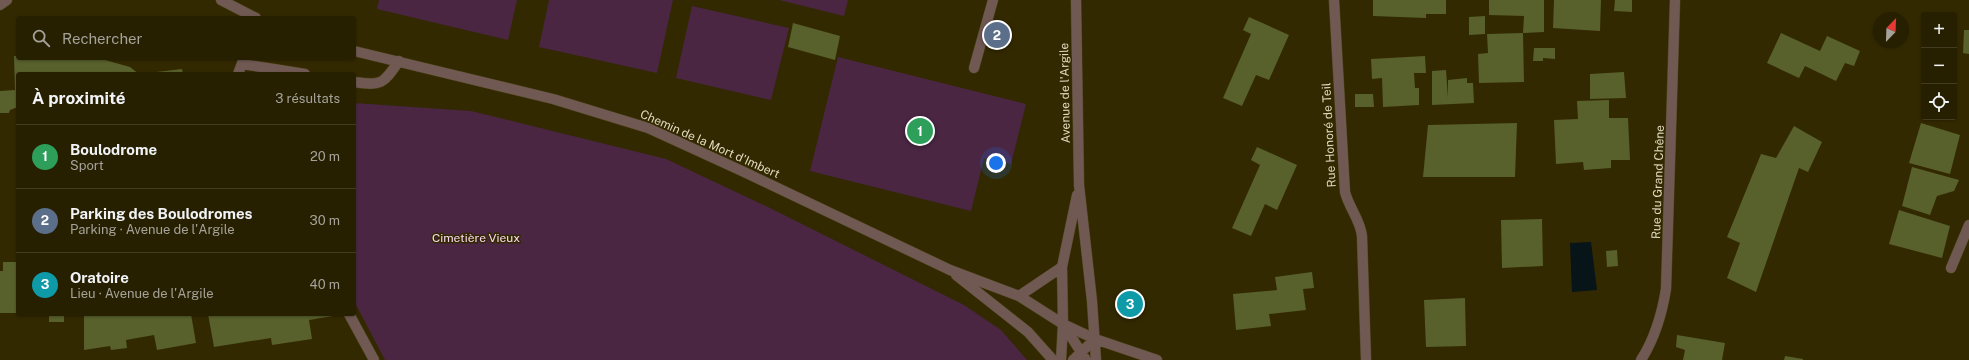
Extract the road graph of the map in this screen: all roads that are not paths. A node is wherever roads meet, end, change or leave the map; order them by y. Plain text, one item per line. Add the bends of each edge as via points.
1 (7, 0) edge
2 (221, 0) edge
3 (993, 0) edge
4 (1076, 0) edge
5 (1334, 0) edge
6 (1675, 0) edge
7 (0, 5) edge
8 (252, 16) edge
9 (356, 50) edge
10 (243, 61) edge
11 (399, 61) junction
12 (974, 68) dead end
13 (239, 72) edge
14 (295, 72) edge
15 (356, 82) edge
16 (1079, 185) junction
17 (1969, 225) edge
18 (1062, 267) junction
19 (1951, 268) dead end
20 (950, 270) junction
21 (1019, 296) junction
22 (350, 316) edge
23 (1063, 324) junction
24 (1095, 339) junction
25 (1084, 357) edge
26 (374, 360) edge
27 (1053, 360) edge
28 (1061, 360) edge
29 (1073, 360) edge
30 (1096, 360) edge
31 (1157, 360) edge
32 (1366, 360) edge
33 (1641, 360) edge

1 - 7 street
2 - 8 street
3 - 12 street
4 - 16 street, Avenue de l'Argile
5 - 32 street, Rue Honoré de Teil via 1345,192 1362,230
6 - 33 street, Rue du Grand Chêne via 1666,289 1657,327
9 - 11 street, Chemin de la Mort d'Imbert
10 - 13 street
10 - 14 street
11 - 15 street via 383,82 374,85
11 - 20 street, Chemin de la Mort d'Imbert via 553,100 648,128
16 - 18 street, Avenue de l'Argile
16 - 24 street, Avenue de l'Argile
17 - 19 street
18 - 21 street
18 - 23 street, Avenue de l'Argile
20 - 21 street, Chemin de la Mort d'Imbert
20 - 27 street, Chemin de la Mort d'Imbert via 1028,332
21 - 23 street, Chemin de la Mort d'Imbert
22 - 26 street
23 - 24 street, Chemin de la Mort d'Imbert
23 - 25 street
23 - 28 street, Avenue de l'Argile
24 - 25 street
24 - 30 street, Avenue de l'Argile
24 - 31 street, Chemin de la Mort d'Imbert
25 - 29 street

